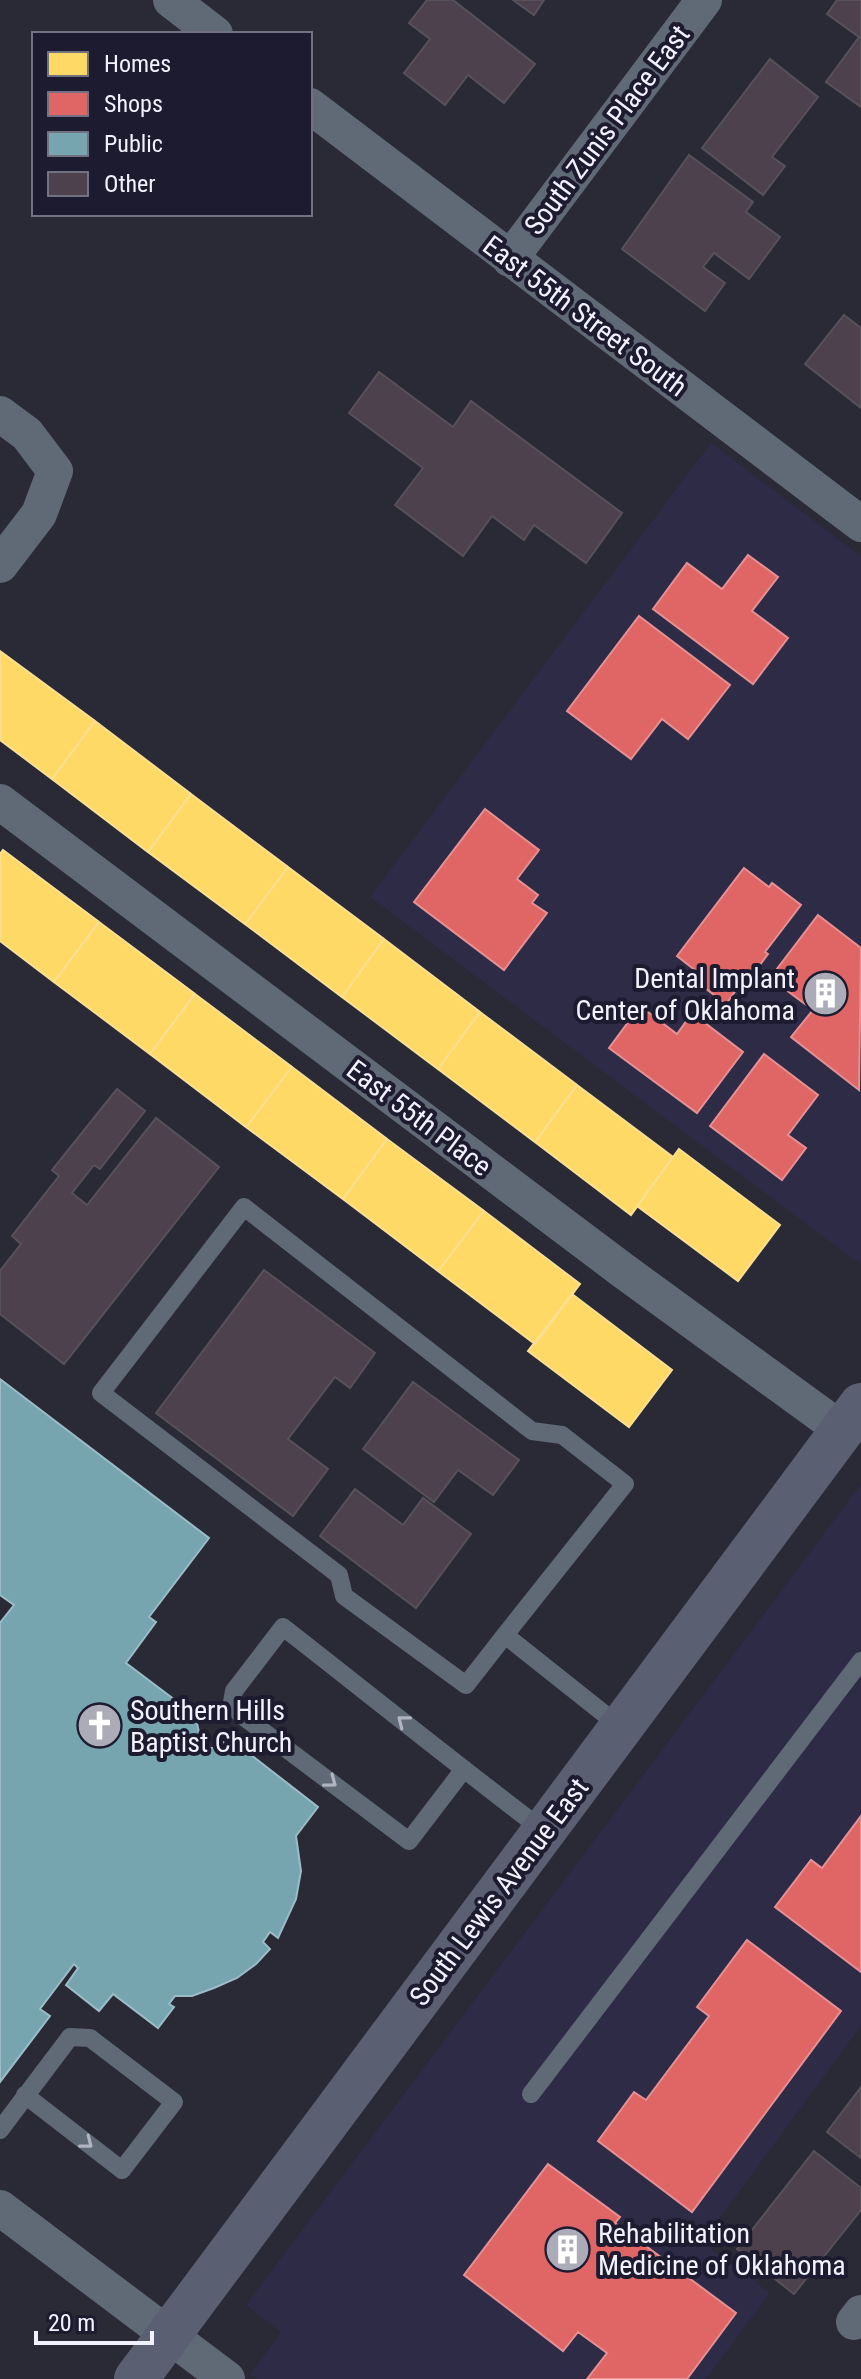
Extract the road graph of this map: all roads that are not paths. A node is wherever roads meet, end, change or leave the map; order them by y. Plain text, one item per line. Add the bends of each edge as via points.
1 (171, 0) edge
2 (704, 0) edge
3 (212, 32) edge
4 (312, 108) edge
5 (510, 259) junction
6 (0, 414) edge
7 (861, 524) edge
8 (0, 565) edge
9 (0, 802) edge
10 (851, 1417) edge
11 (505, 1635) junction
12 (861, 1661) edge
13 (622, 1728) junction
14 (464, 1769) junction
15 (544, 1831) junction
16 (531, 2094) dead end
17 (25, 2095) junction
18 (0, 2130) edge
19 (0, 2208) edge
20 (170, 2335) junction
21 (136, 2379) edge
22 (227, 2379) edge

1 - 3 street
2 - 5 street, South Zunis Place East
4 - 5 street, East 55th Street South
5 - 7 street, East 55th Street South
6 - 8 street via 27,434 55,471 39,514
9 - 10 street, East 55th Place via 621,1269
10 - 13 main road, South Lewis Avenue East
11 - 11 lane via 625,1484 562,1435 532,1431 244,1207 101,1393 339,1575 344,1596 466,1685
11 - 13 lane
12 - 16 lane
13 - 15 main road, South Lewis Avenue East
14 -> 14 lane via 283,1627 234,1691 232,1702 240,1714 409,1841
14 - 15 lane
15 - 20 main road, South Lewis Avenue East
17 -> 17 lane via 122,2170 174,2102 90,2038 70,2037
17 - 18 lane
19 - 20 street
20 - 21 main road, South Lewis Avenue East
20 - 22 street

